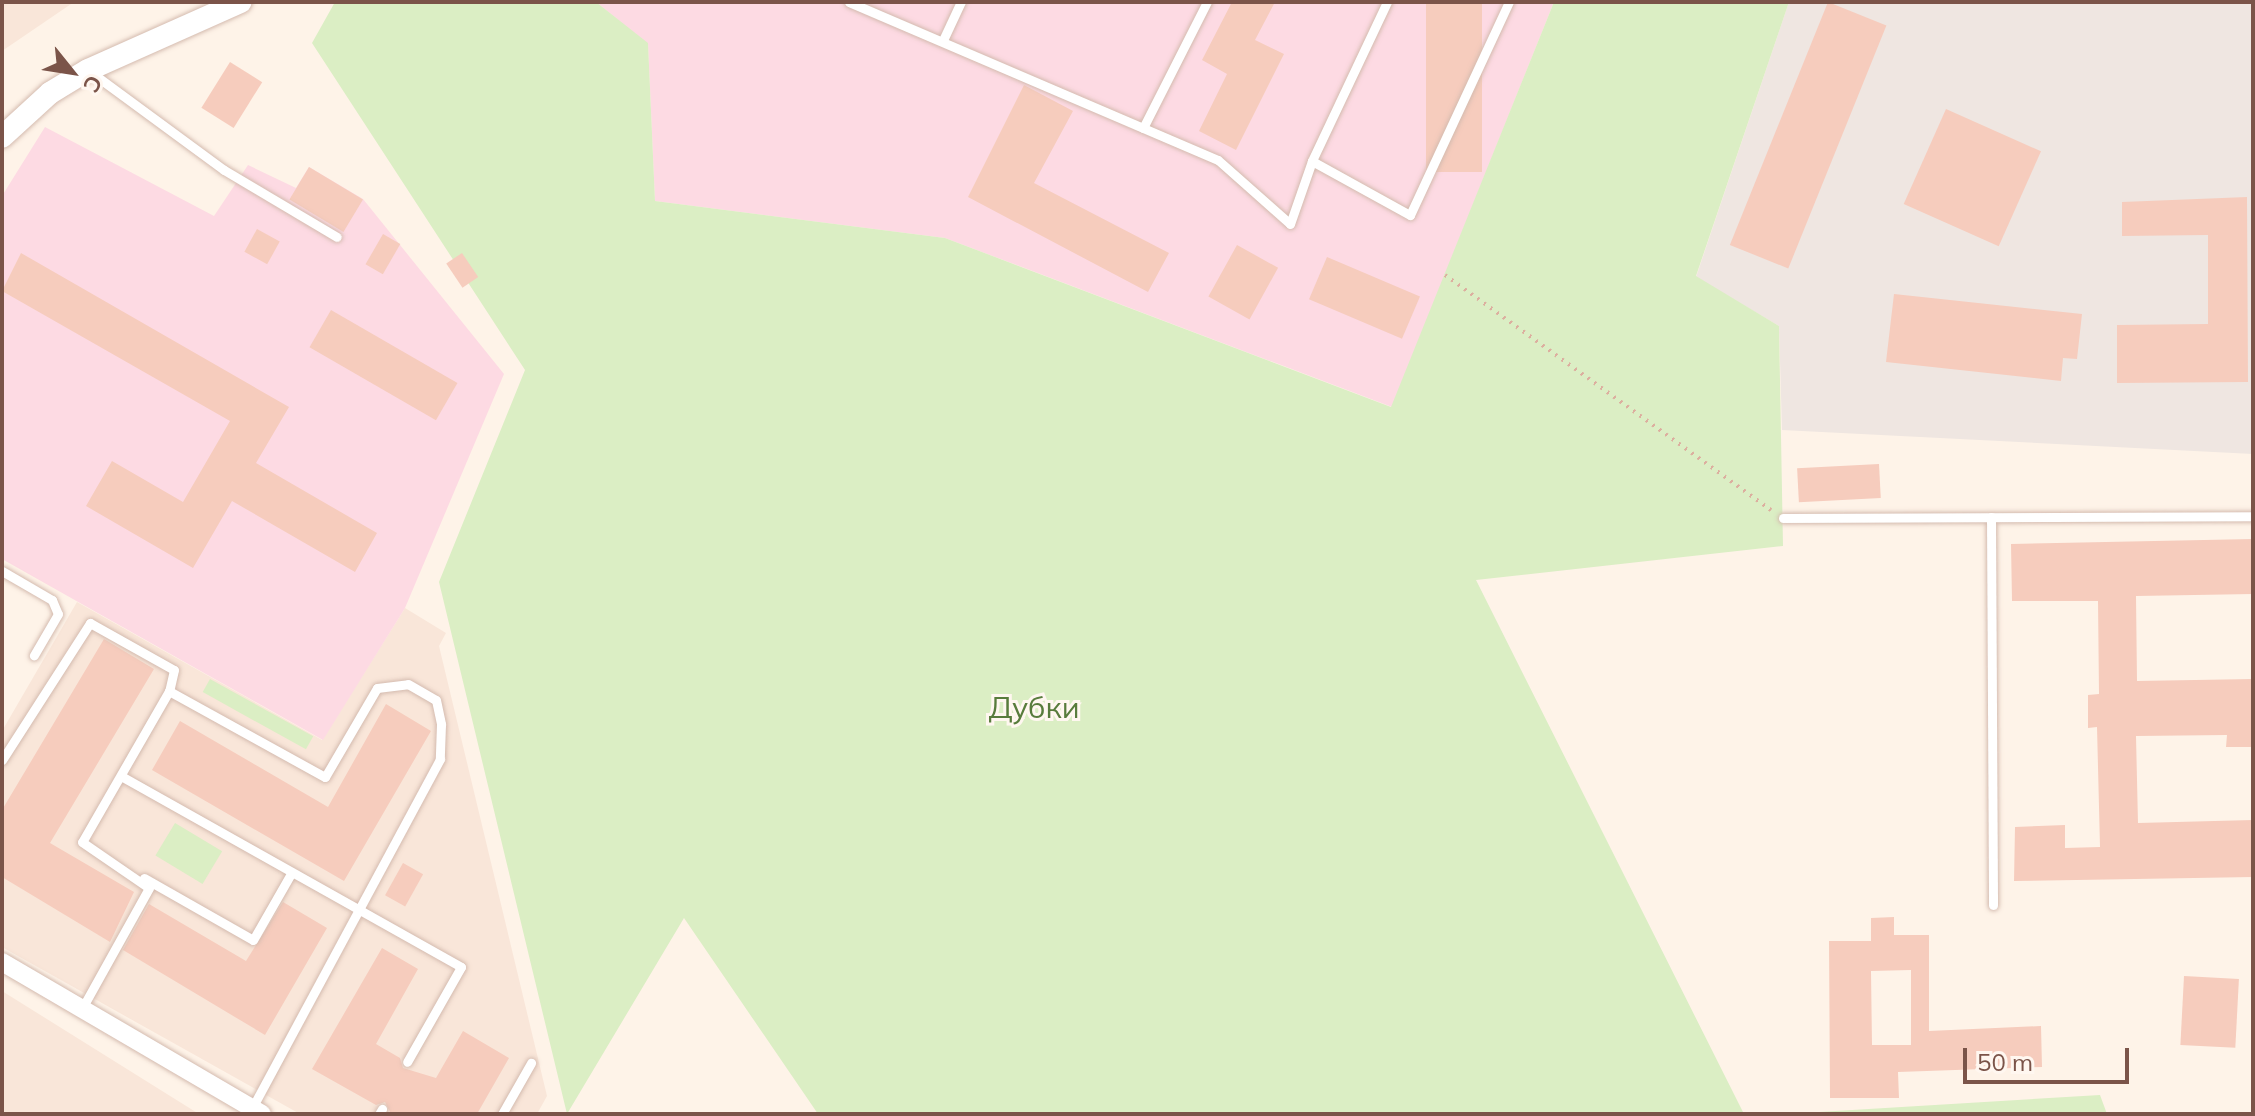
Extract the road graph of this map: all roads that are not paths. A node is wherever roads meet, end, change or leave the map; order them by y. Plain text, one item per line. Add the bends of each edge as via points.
1 (241, 2) edge
2 (849, 2) edge
3 (961, 2) edge
4 (1207, 2) edge
5 (1387, 2) edge
6 (1509, 2) edge
7 (944, 38) junction
8 (88, 70) junction
9 (1143, 128) junction
10 (2, 137) edge
11 (1312, 161) junction
12 (337, 237) dead end
13 (2253, 516) edge
14 (1991, 517) junction
15 (1783, 518) road end
16 (2, 571) edge
17 (34, 655) dead end
18 (169, 691) junction
19 (2, 760) edge
20 (121, 776) junction
21 (292, 872) junction
22 (140, 876) junction
23 (1993, 905) dead end
24 (360, 910) junction
25 (2, 962) edge
26 (81, 1010) junction
27 (407, 1062) dead end
28 (531, 1063) dead end
29 (231, 1097) junction
30 (257, 1111) edge
31 (221, 1114) edge
32 (502, 1114) edge

1 - 8 street
2 - 7 lane via 915,34
3 - 7 lane
4 - 9 lane
5 - 11 lane
6 - 11 lane via 1410,215
7 - 9 lane
8 - 10 street via 50,93
8 - 12 lane via 224,170
9 - 11 lane via 1218,160 1290,224
13 - 14 lane
14 - 15 lane
14 - 23 lane
16 - 17 lane via 52,600 58,614
18 - 19 lane via 174,670 90,623
18 - 20 lane
18 - 24 lane via 325,777 377,688 408,684 436,700 440,759
20 - 21 lane
20 - 22 lane via 82,842
21 - 22 lane via 253,940
21 - 24 lane
22 - 26 lane via 147,901
24 - 27 lane via 461,967
24 - 30 lane
25 - 26 street
26 - 29 street
28 - 32 lane
29 - 30 street
29 - 31 street

